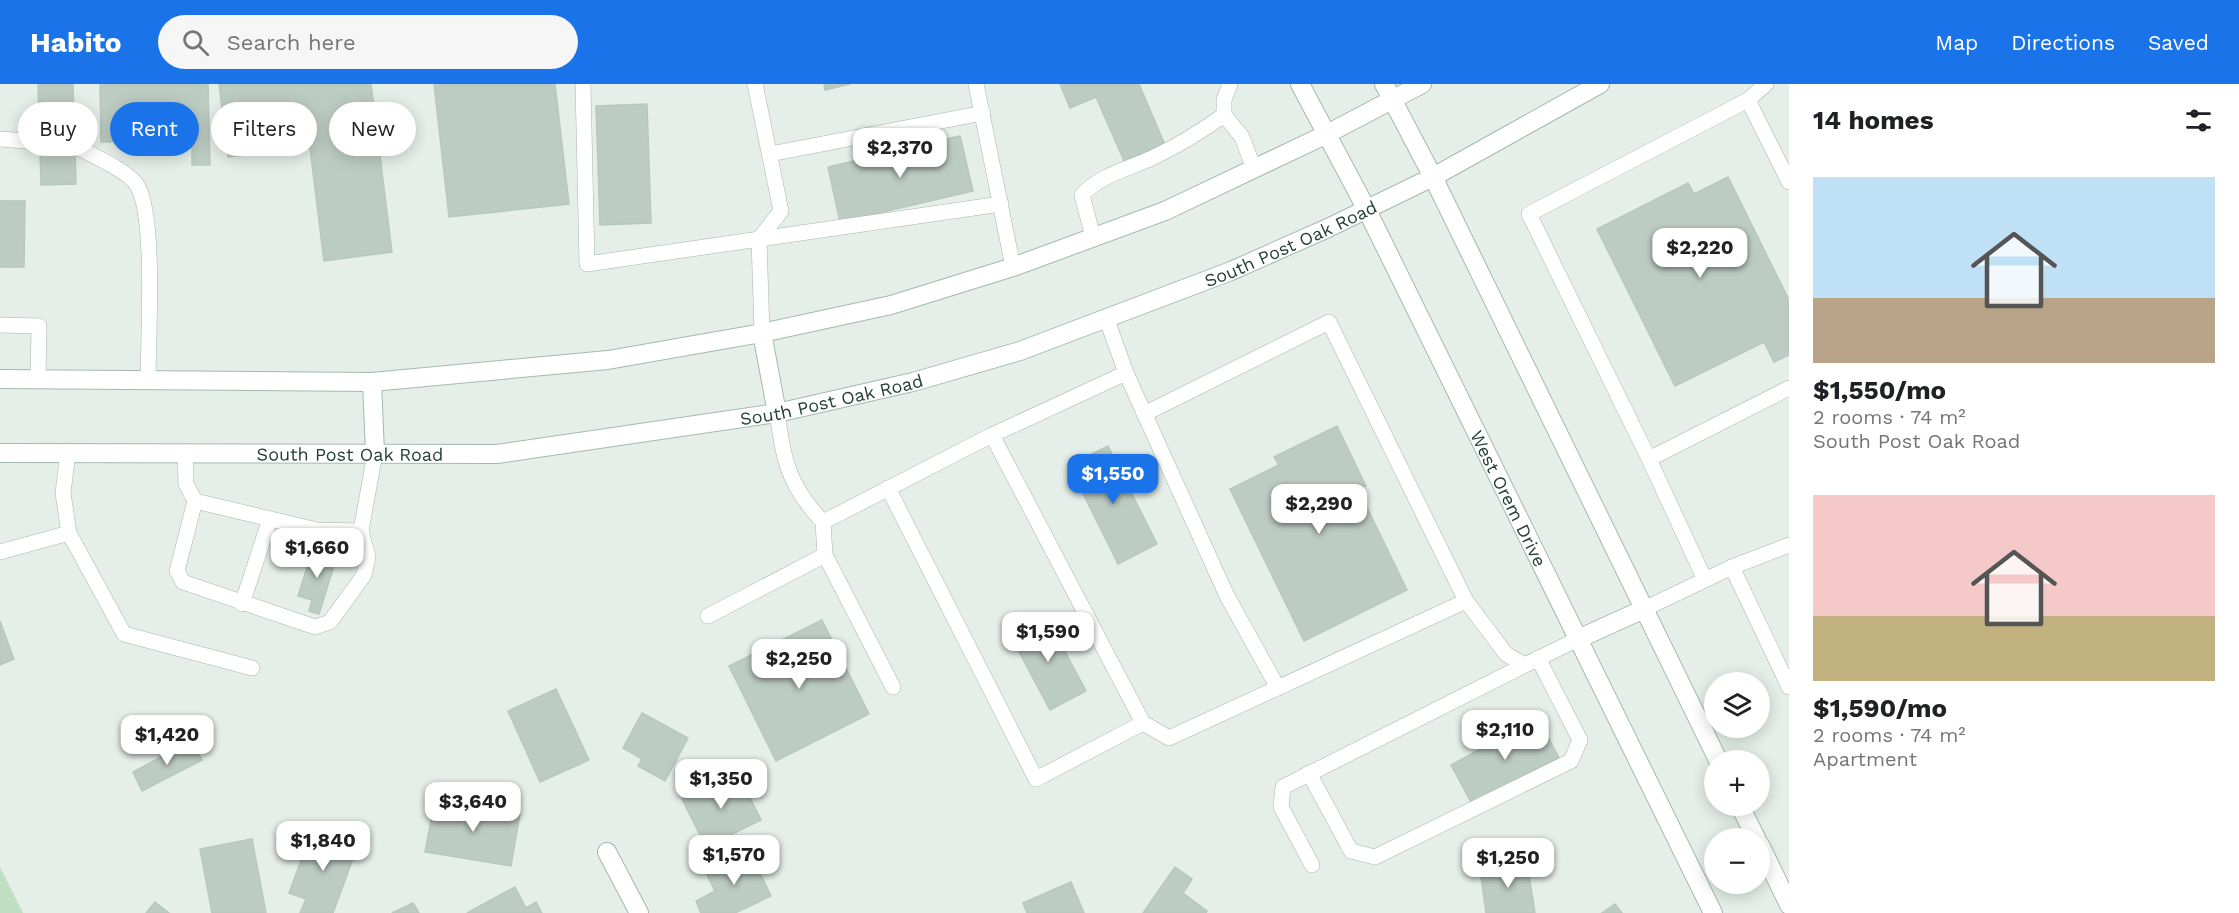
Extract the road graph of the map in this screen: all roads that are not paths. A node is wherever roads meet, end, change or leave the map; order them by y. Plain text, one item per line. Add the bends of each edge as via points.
1 (583, 84) edge
2 (755, 84) edge
3 (976, 84) edge
4 (1230, 84) edge
5 (1300, 84) edge
6 (1422, 84) edge
7 (1600, 84) edge
8 (1766, 84) edge
9 (1388, 92) edge
10 (1748, 100) junction
11 (982, 113) junction
12 (1224, 115) junction
13 (1327, 134) junction
14 (0, 139) edge
15 (18, 140) edge
16 (770, 154) junction
17 (94, 156) edge
18 (1254, 169) junction
19 (1433, 177) junction
20 (1789, 182) edge
21 (1001, 204) junction
22 (1367, 210) junction
23 (1093, 237) junction
24 (759, 239) junction
25 (1013, 267) junction
26 (1107, 320) junction
27 (0, 325) edge
28 (762, 333) junction
29 (1126, 373) junction
30 (0, 379) edge
31 (38, 379) junction
32 (148, 381) junction
33 (372, 382) junction
34 (1789, 388) edge
35 (777, 413) junction
36 (1144, 414) junction
37 (992, 435) junction
38 (68, 452) junction
39 (185, 452) junction
40 (0, 453) edge
41 (375, 453) junction
42 (1649, 459) junction
43 (888, 488) junction
44 (195, 501) junction
45 (270, 519) junction
46 (823, 522) junction
47 (361, 531) junction
48 (69, 533) junction
49 (1789, 545) edge
50 (0, 552) edge
51 (825, 555) junction
52 (1732, 567) junction
53 (1705, 580) junction
54 (1466, 602) junction
55 (242, 604) junction
56 (1644, 609) junction
57 (708, 616) dead end
58 (1578, 639) junction
59 (1532, 661) junction
60 (252, 669) dead end
61 (893, 687) dead end
62 (1789, 687) edge
63 (1278, 688) junction
64 (1143, 723) junction
65 (1713, 750) edge
66 (1310, 773) junction
67 (607, 852) dead end
68 (1312, 865) dead end
69 (1770, 866) edge
70 (1789, 905) edge
71 (639, 913) edge
72 (1713, 913) edge

1 - 24 lane via 587,264
2 - 16 lane
3 - 11 lane
4 - 12 lane
5 - 13 main road, West Orem Drive
6 - 9 main road
7 - 19 main road, South Post Oak Road
8 - 10 lane
9 - 13 main road
9 - 19 main road
10 - 20 lane
10 - 42 lane via 1529,214
11 - 16 lane
11 - 21 lane
12 - 18 lane via 1242,137
12 - 23 lane via 1154,157 1088,189 1082,195
13 - 18 main road
13 - 22 main road, West Orem Drive
14 - 15 lane
16 - 24 lane via 781,211
17 - 32 lane via 136,184 148,216
18 - 23 main road via 1165,211
19 - 22 main road, South Post Oak Road
19 - 56 main road
21 - 24 lane
21 - 25 lane
22 - 26 main road, South Post Oak Road via 1231,271
22 - 58 main road, West Orem Drive
23 - 25 main road
24 - 28 lane
25 - 28 main road via 891,305
26 - 29 lane
26 - 35 main road, South Post Oak Road via 923,379
27 - 31 lane via 39,326
28 - 33 main road via 608,360
28 - 35 main road
29 - 36 lane
29 - 37 lane
30 - 31 main road
31 - 32 main road
32 - 33 main road
33 - 41 main road
34 - 42 lane
35 - 41 main road, South Post Oak Road via 497,454
35 - 46 lane via 784,462 803,501
36 - 54 lane via 1329,322
36 - 63 lane via 1227,596
37 - 43 lane
37 - 64 lane
38 - 39 main road, South Post Oak Road
38 - 40 main road, South Post Oak Road
38 - 48 lane via 63,493
39 - 41 main road, South Post Oak Road
39 - 44 lane via 186,484
41 - 47 lane
42 - 53 lane
43 - 46 lane
43 - 64 lane via 1036,779
44 - 45 lane
44 - 55 lane via 177,571 183,582
45 - 47 lane via 317,530
45 - 55 lane
46 - 51 lane
47 - 55 lane via 368,557 364,575 330,622 315,627
48 - 50 lane
48 - 60 lane via 124,634
49 - 52 lane
51 - 57 lane
51 - 61 lane
52 - 53 lane
52 - 62 lane
53 - 56 lane
54 - 59 lane via 1506,654
54 - 63 lane
56 - 58 main road
56 - 65 main road
58 - 59 lane
58 - 72 main road, West Orem Drive
59 - 66 lane
59 - 66 lane via 1580,740 1570,761 1375,857 1351,850
63 - 64 lane via 1169,738
66 - 68 lane via 1283,787 1281,807
67 - 71 main road
69 - 70 main road

